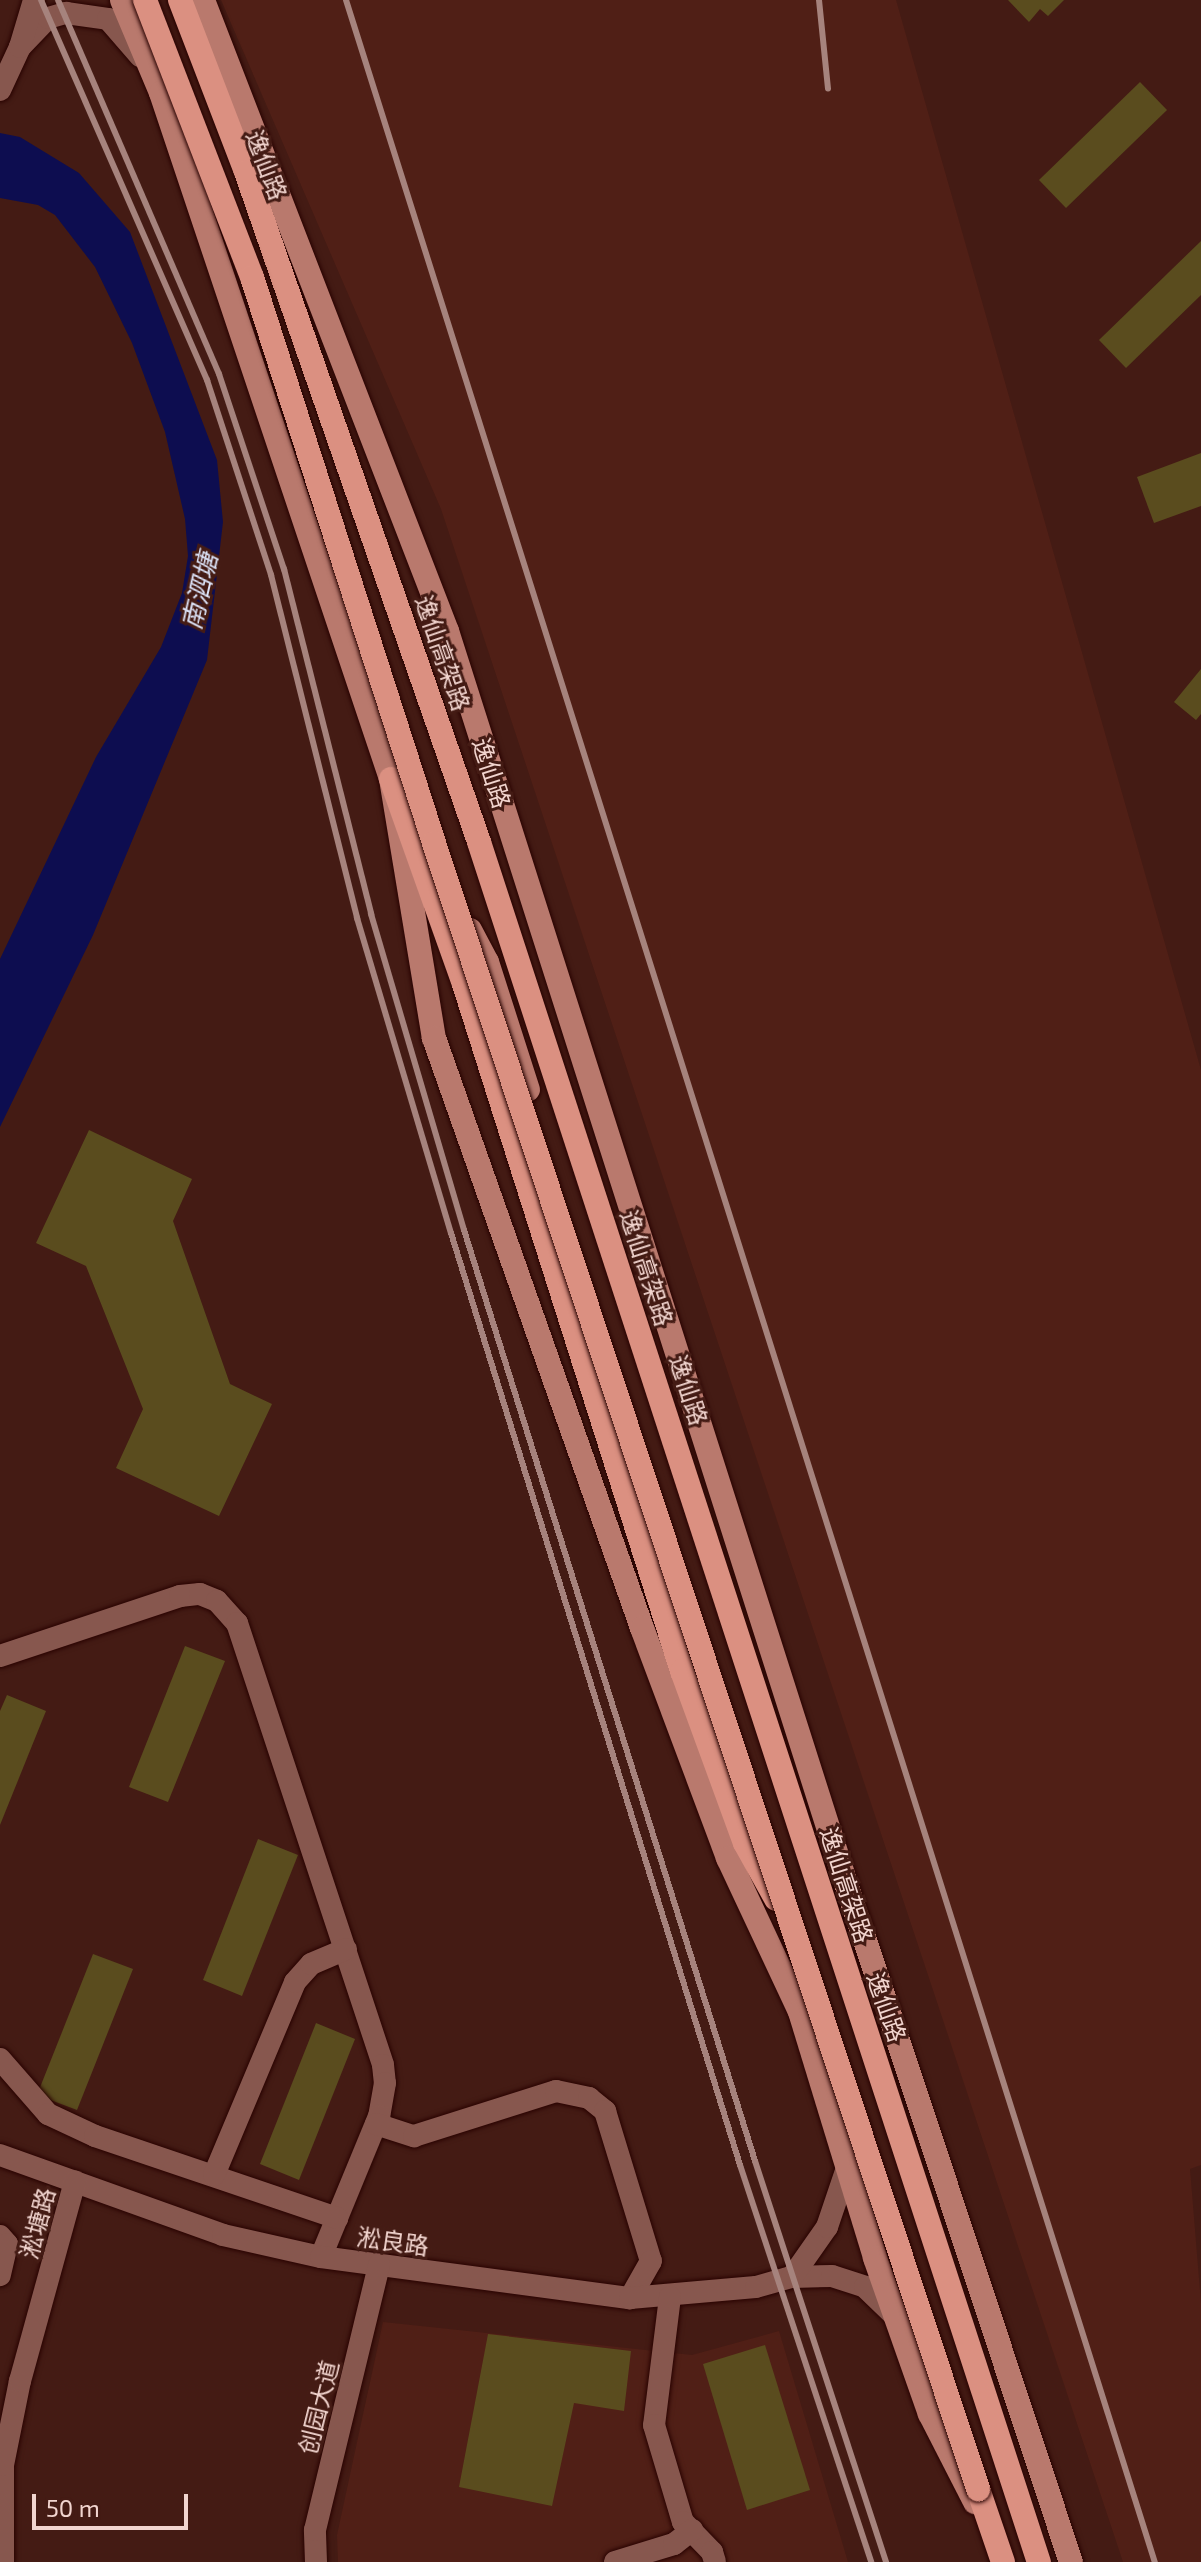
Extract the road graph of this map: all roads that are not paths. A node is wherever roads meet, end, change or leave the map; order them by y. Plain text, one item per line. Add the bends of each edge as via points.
1 (34, 0) edge
2 (122, 0) edge
3 (145, 0) edge
4 (180, 0) edge
5 (203, 0) edge
6 (20, 47) junction
7 (153, 75) junction
8 (0, 90) edge
9 (391, 779) junction
10 (0, 1656) edge
11 (795, 1934) junction
12 (346, 1949) junction
13 (0, 2059) edge
14 (376, 2124) junction
15 (0, 2155) edge
16 (847, 2168) junction
17 (214, 2175) junction
18 (75, 2181) junction
19 (337, 2218) junction
20 (0, 2236) edge
21 (321, 2257) junction
22 (379, 2265) junction
23 (0, 2275) edge
24 (792, 2277) junction
25 (670, 2297) junction
26 (630, 2298) junction
27 (894, 2315) junction
28 (984, 2519) junction
29 (692, 2530) junction
30 (3, 2562) edge
31 (316, 2562) edge
32 (615, 2562) edge
33 (715, 2562) edge
34 (1001, 2562) edge
35 (1039, 2562) edge
36 (1071, 2562) edge

1 - 6 street
2 - 7 main road
3 - 11 highway, bridge via 252,277
4 - 35 highway, 逸仙高架路 via 246,172 479,842
5 - 36 main road, 逸仙路 via 447,631 838,1859
6 - 7 street via 48,18 66,13 108,19
6 - 8 street
7 - 9 main road
9 - 11 highway, bridge via 463,981 682,1671 745,1843
9 - 16 main road via 434,1038 728,1858 800,2012
9 - 28 main road via 487,962
10 - 12 street via 180,1596 200,1594 229,1610
11 - 34 highway, bridge
12 - 14 street via 383,2065 385,2083
12 - 17 street via 311,1964 295,1982
13 - 17 street via 48,2114 95,2136
14 - 19 street
14 - 26 street via 414,2136 556,2091 589,2098 605,2111 651,2261
15 - 18 street, 淞良路
16 - 24 street via 827,2227
16 - 27 main road
17 - 19 street
18 - 21 street, 淞良路 via 223,2235
18 - 30 street, 淞塘路 via 20,2381 3,2465
19 - 21 street
20 - 23 street via 7,2244
21 - 22 street, 淞良路
22 - 26 street, 淞良路
22 - 31 street, 创园大道 via 315,2530
24 - 25 street, 淞良路 via 756,2287
24 - 27 street, 淞良路 via 832,2276 865,2287
25 - 26 street, 淞良路
25 - 29 street via 654,2425 683,2522
27 - 28 main road via 930,2414
28 - 34 main road
29 - 32 street via 674,2544
29 - 33 street

